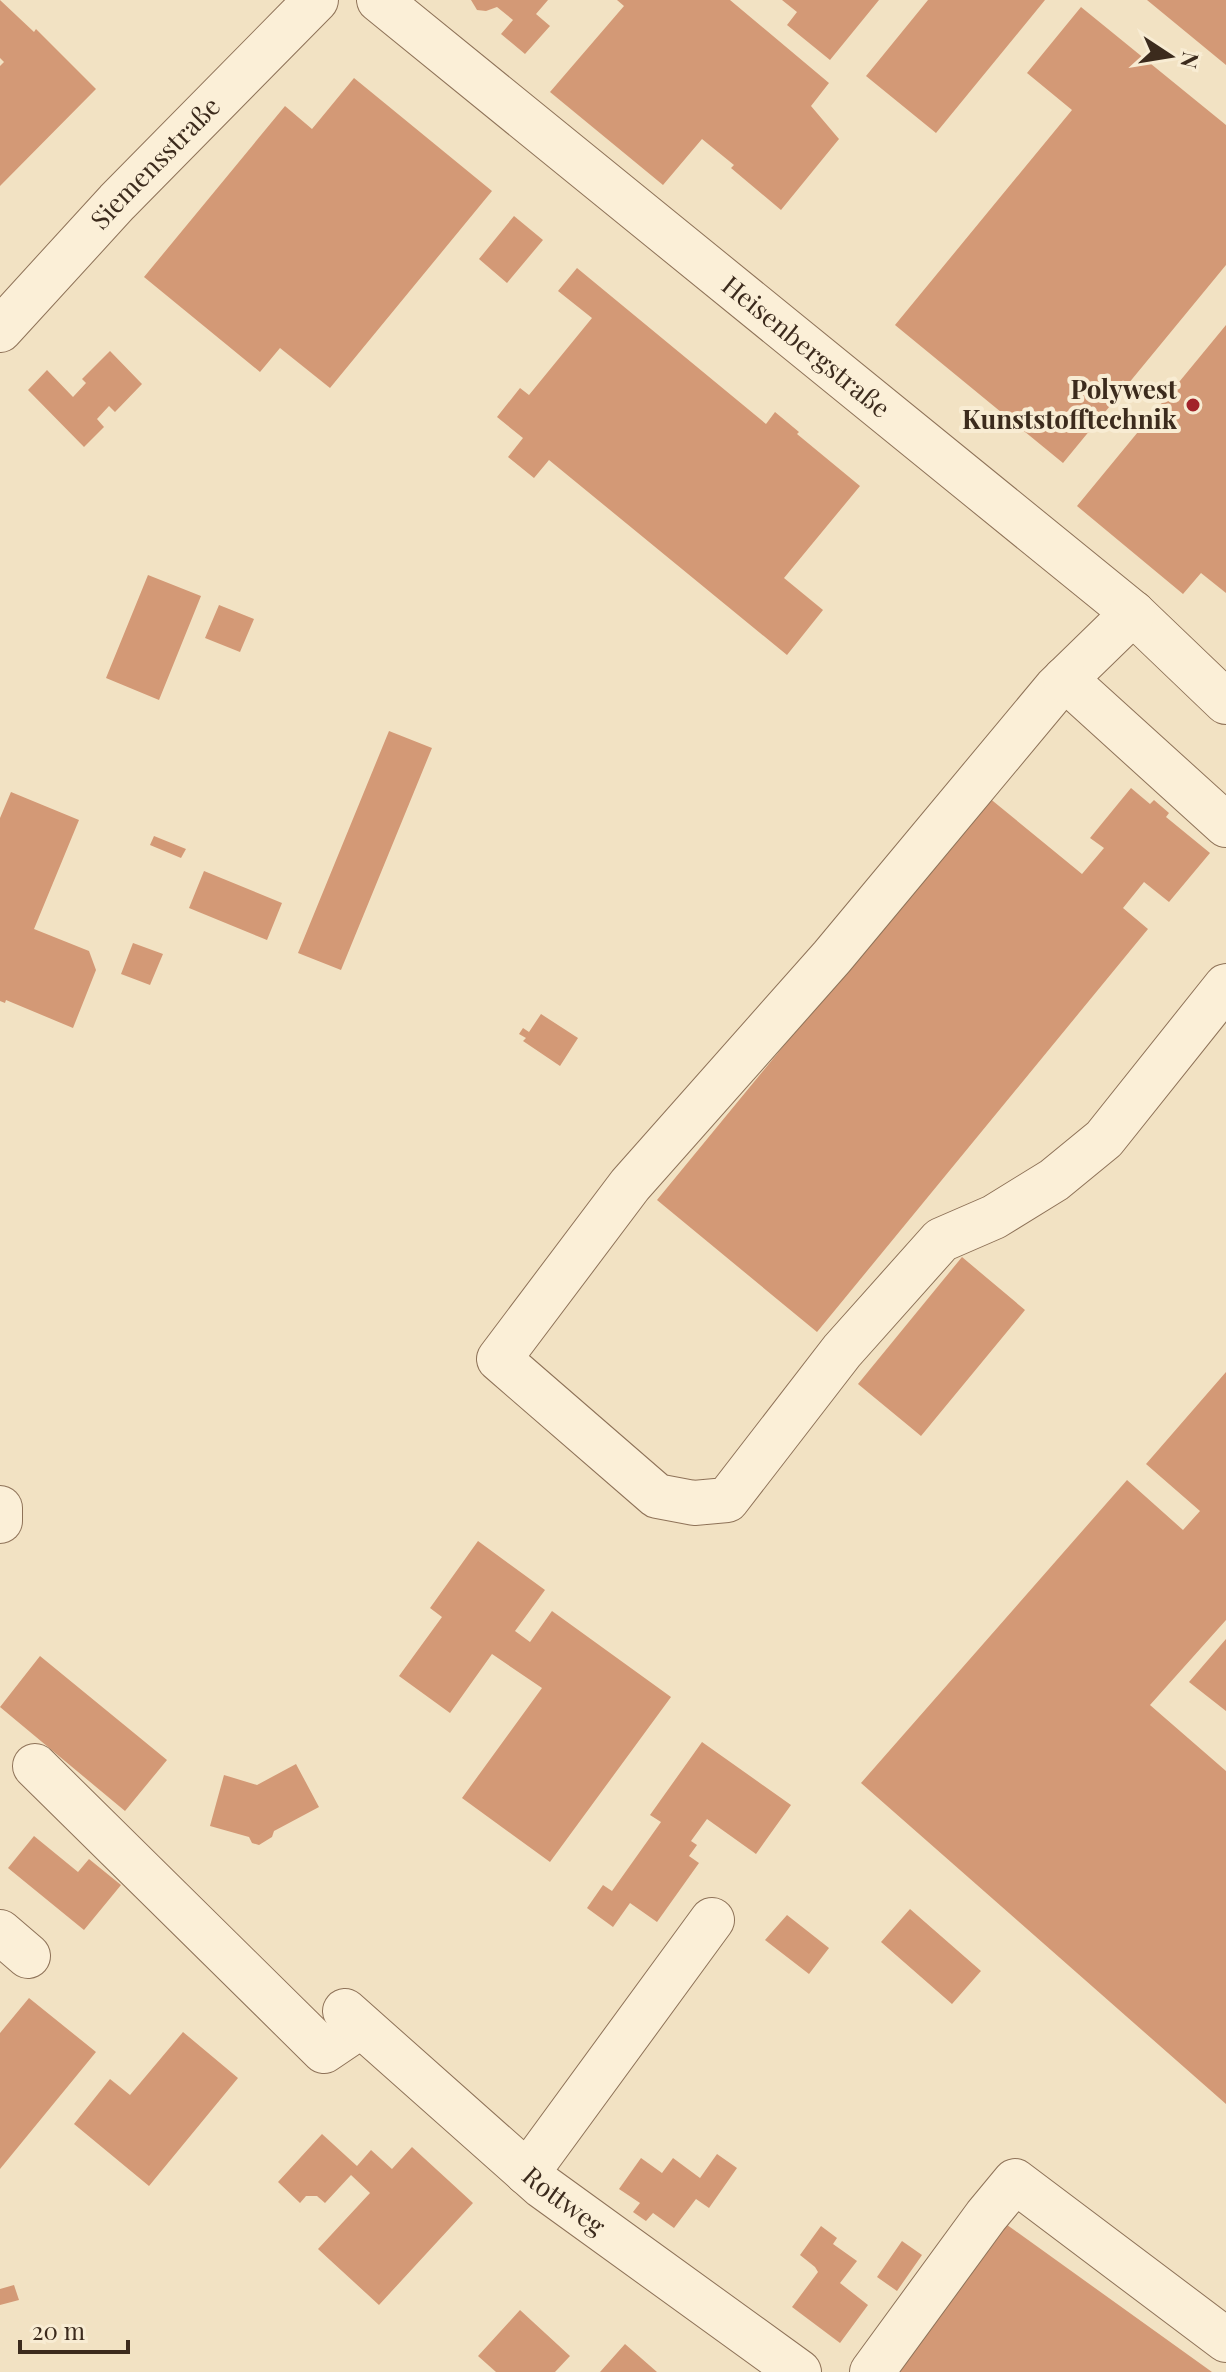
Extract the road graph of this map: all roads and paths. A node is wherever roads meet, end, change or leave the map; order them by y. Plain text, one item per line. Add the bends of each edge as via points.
1 (316, 0) edge
2 (379, 0) edge
3 (0, 330) edge
4 (1133, 613) junction
5 (1065, 679) junction
6 (1224, 697) edge
7 (1226, 825) edge
8 (1226, 986) edge
9 (0, 1508) edge
10 (0, 1521) edge
11 (35, 1766) dead end
12 (712, 1920) dead end
13 (527, 2173) junction
14 (1226, 2340) edge
15 (799, 2372) edge
16 (872, 2372) edge

1 - 3 street, Siemensstraße via 117,202
2 - 4 street, Heisenbergstraße
4 - 5 street
4 - 6 street, Heisenbergstraße
5 - 7 street
5 - 8 street via 832,957 630,1185 499,1359 657,1496 694,1503 727,1500 842,1351 941,1240 994,1217 1054,1180 1104,1139
9 - 10 street
11 - 13 street, Rottweg via 324,2051 353,2018
12 - 13 street
13 - 15 street, Rottweg
14 - 16 street via 1015,2181

